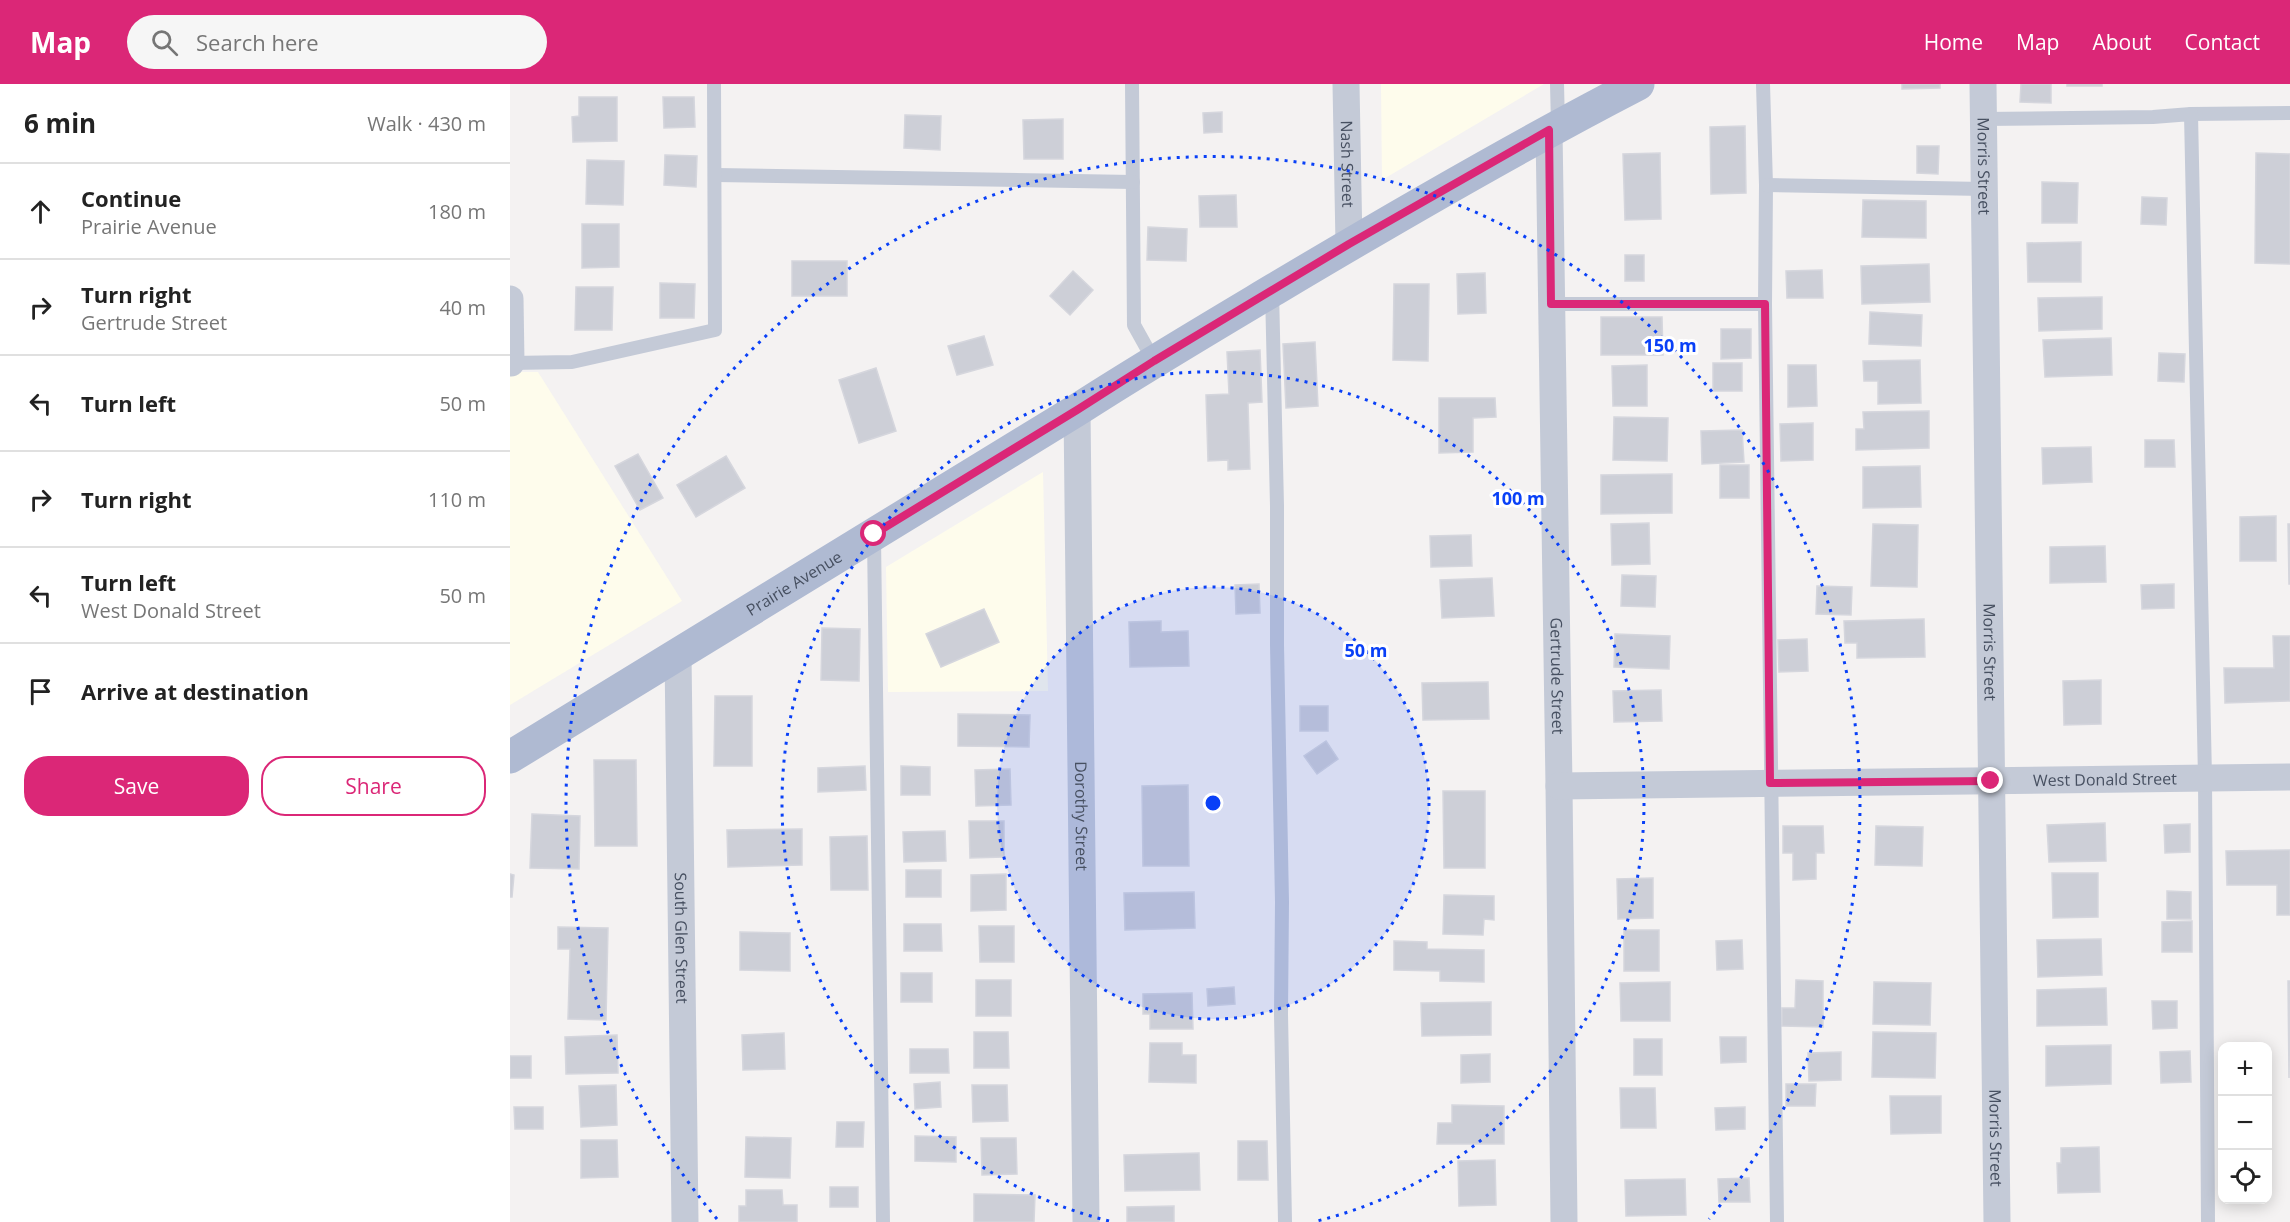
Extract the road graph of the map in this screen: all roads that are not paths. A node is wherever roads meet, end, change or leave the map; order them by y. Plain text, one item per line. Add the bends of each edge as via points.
1 (714, 84) edge
2 (1132, 84) edge
3 (1346, 84) edge
4 (1557, 84) edge
5 (1638, 84) edge
6 (1763, 84) edge
7 (1983, 84) edge
8 (2290, 113) edge
9 (2192, 114) junction
10 (1983, 119) junction
11 (1553, 128) junction
12 (716, 175) junction
13 (1133, 182) junction
14 (1766, 185) junction
15 (1984, 189) junction
16 (1349, 244) junction
17 (1272, 291) junction
18 (510, 299) edge
19 (1551, 304) junction
20 (1765, 304) junction
21 (1154, 361) junction
22 (511, 363) edge
23 (1077, 410) junction
24 (874, 534) junction
25 (678, 654) junction
26 (510, 757) edge
27 (2290, 777) edge
28 (2205, 778) junction
29 (1991, 781) junction
30 (1770, 783) junction
31 (1559, 786) junction
32 (685, 1222) edge
33 (883, 1222) edge
34 (1086, 1222) edge
35 (1285, 1222) edge
36 (1564, 1222) edge
37 (1777, 1222) edge
38 (1997, 1222) edge
39 (2208, 1222) edge

1 - 12 lane
2 - 13 lane
3 - 16 street, Nash Street
4 - 11 lane
5 - 11 main road, Prairie Avenue
6 - 14 lane
7 - 10 street, Morris Street
8 - 9 lane
9 - 10 lane
9 - 28 lane
10 - 15 street, Morris Street
11 - 16 main road, Prairie Avenue
11 - 19 street, Gertrude Street
12 - 13 lane
12 - 22 lane via 715,330 572,362
13 - 21 lane via 1134,325
14 - 15 lane
14 - 20 lane
15 - 29 street, Morris Street
16 - 17 main road, Prairie Avenue
17 - 21 main road, Prairie Avenue
17 - 35 lane
18 - 22 street
19 - 20 lane
19 - 31 street, Gertrude Street
20 - 30 lane
21 - 23 main road, Prairie Avenue
23 - 24 main road, Prairie Avenue
23 - 34 street, Dorothy Street
24 - 25 main road, Prairie Avenue
24 - 33 lane
25 - 26 main road, Prairie Avenue
25 - 32 street, South Glen Street
27 - 28 street, West Donald Street
28 - 29 street, West Donald Street
28 - 39 lane
29 - 30 street, West Donald Street
29 - 38 street, Morris Street
30 - 31 street, West Donald Street
30 - 37 lane
31 - 36 street, Gertrude Street

